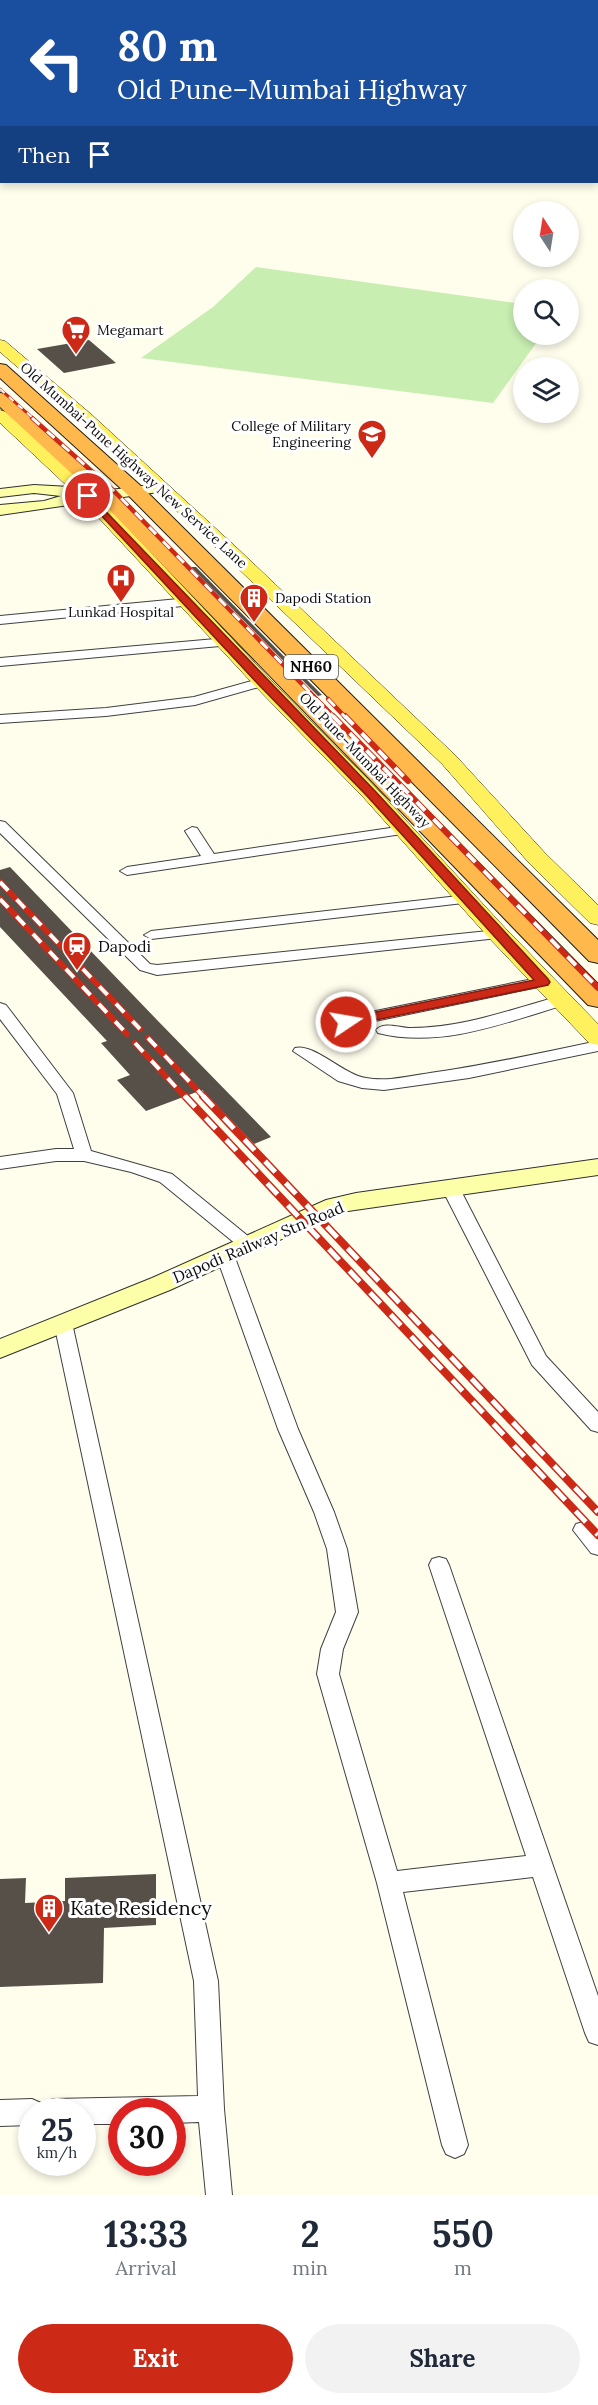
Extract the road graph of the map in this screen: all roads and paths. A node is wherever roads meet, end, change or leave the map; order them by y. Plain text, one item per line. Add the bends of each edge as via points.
1 (0, 344) edge
2 (0, 366) edge
3 (34, 374) junction
4 (0, 398) edge
5 (0, 414) edge
6 (144, 486) junction
7 (0, 493) edge
8 (83, 493) junction
9 (0, 499) edge
10 (0, 508) edge
11 (189, 602) junction
12 (0, 620) edge
13 (226, 642) junction
14 (0, 647) edge
15 (4, 662) edge
16 (262, 682) junction
17 (0, 719) edge
18 (0, 825) edge
19 (404, 830) junction
20 (192, 831) dead end
21 (210, 858) junction
22 (127, 871) dead end
23 (467, 899) junction
24 (598, 918) edge
25 (498, 934) junction
26 (151, 935) dead end
27 (598, 955) edge
28 (543, 982) junction
29 (598, 999) edge
30 (561, 1001) junction
31 (0, 1008) edge
32 (346, 1022) dead end
33 (384, 1030) dead end
34 (598, 1038) edge
35 (598, 1046) edge
36 (301, 1051) dead end
37 (84, 1155) junction
38 (0, 1163) edge
39 (598, 1167) edge
40 (450, 1188) junction
41 (248, 1245) junction
42 (225, 1255) junction
43 (63, 1323) junction
44 (0, 1349) edge
45 (598, 1425) edge
46 (583, 1530) dead end
47 (598, 1546) edge
48 (439, 1565) dead end
49 (541, 1864) junction
50 (389, 1883) junction
51 (598, 2033) edge
52 (211, 2109) junction
53 (96, 2111) edge
54 (18, 2112) edge
55 (0, 2113) edge
56 (455, 2145) dead end
57 (219, 2195) edge

1 - 3 main road, Old Mumbai-Pune Highway New Service Lane
2 - 3 highway
2 - 6 highway, Old Pune–Mumbai Highway / NH60
3 - 6 main road, Old Mumbai-Pune Highway New Service Lane via 86,418
4 - 8 highway, Old Pune–Mumbai Highway / NH60
5 - 8 main road, Old Pune–Mumbai Highway
6 - 8 main road
6 - 24 main road, Old Mumbai-Pune Highway New Service Lane via 237,557 449,760 537,858
6 - 27 highway, Old Pune–Mumbai Highway / NH60
7 - 8 main road via 34,489
8 - 9 main road
8 - 10 main road via 45,505
8 - 11 main road, Old Pune–Mumbai Highway
8 - 29 highway, Old Pune–Mumbai Highway / NH60
11 - 12 street
11 - 13 main road, Old Pune–Mumbai Highway
13 - 15 street
13 - 16 main road, Old Pune–Mumbai Highway
14 - 15 street
16 - 17 street via 195,701
16 - 19 main road, Old Pune–Mumbai Highway
18 - 25 street via 145,967 158,970
19 - 21 street
19 - 23 main road, Old Pune–Mumbai Highway
20 - 21 street
21 - 22 street
23 - 25 main road, Old Pune–Mumbai Highway
23 - 26 street
25 - 28 main road, Old Pune–Mumbai Highway
28 - 30 main road, Old Pune–Mumbai Highway
28 - 32 street
30 - 33 street via 460,1030 407,1034
30 - 34 main road, Old Pune–Mumbai Highway
31 - 37 street via 66,1093
35 - 36 street via 469,1073 384,1085 344,1077
37 - 38 street
37 - 41 street via 166,1178
39 - 40 main road, Dapodi Railway Stn Road
40 - 41 main road, Dapodi Railway Stn Road via 334,1206
40 - 45 street via 539,1360
41 - 42 main road, Dapodi Railway Stn Road
42 - 43 main road, Dapodi Railway Stn Road
42 - 50 street via 336,1549 347,1612 332,1649 328,1674
43 - 44 main road, Dapodi Railway Stn Road
43 - 52 street via 206,1981
46 - 47 street
48 - 49 street
49 - 50 street
49 - 51 street
50 - 56 street
52 - 53 street
52 - 57 street
54 - 55 street

